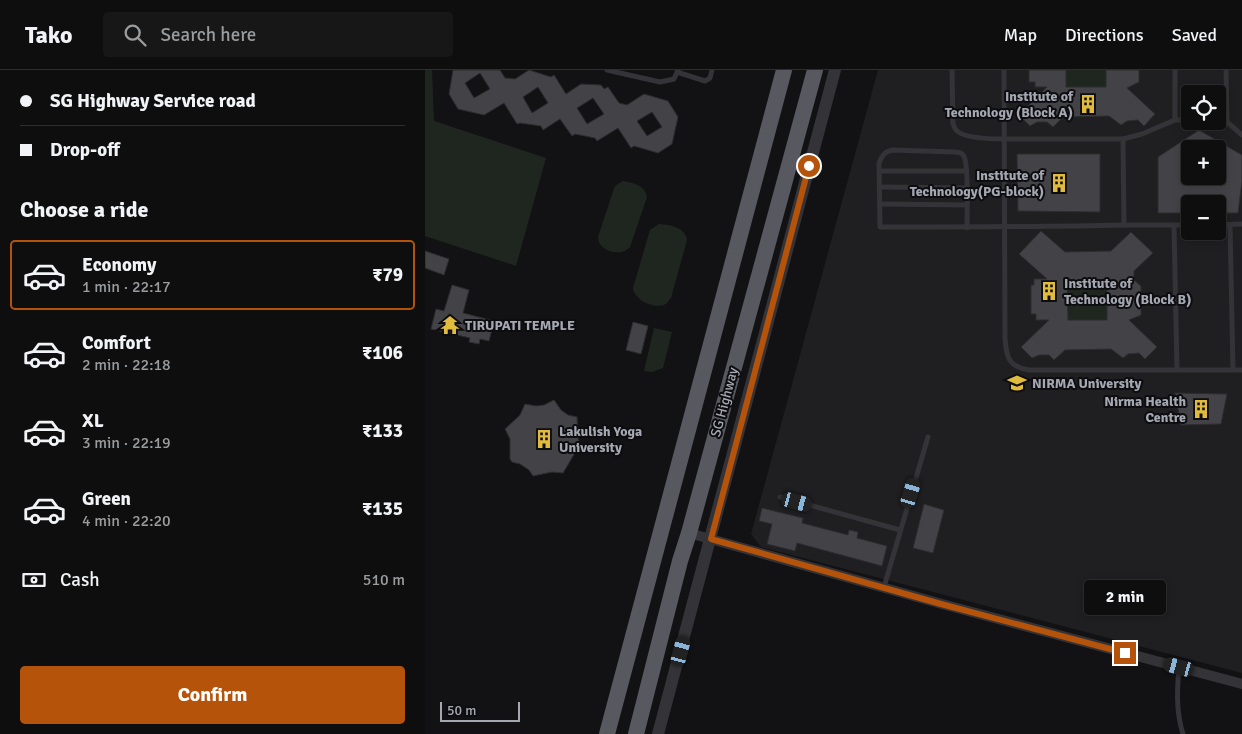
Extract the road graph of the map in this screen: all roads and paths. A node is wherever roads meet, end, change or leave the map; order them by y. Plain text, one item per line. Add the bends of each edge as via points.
1 (607, 70) edge
2 (712, 70) edge
3 (784, 70) edge
4 (815, 70) edge
5 (835, 70) edge
6 (952, 70) edge
7 (1004, 70) edge
8 (1175, 70) edge
9 (1226, 70) edge
10 (677, 71) edge
11 (1175, 120) junction
12 (1181, 120) edge
13 (1227, 122) joint
14 (1242, 134) edge
15 (1005, 139) junction
16 (1123, 139) junction
17 (880, 171) junction
18 (966, 171) junction
19 (880, 187) junction
20 (967, 188) junction
21 (880, 204) junction
22 (967, 206) junction
23 (1226, 224) edge
24 (1230, 224) junction
25 (1242, 224) edge
26 (1124, 225) junction
27 (1174, 225) junction
28 (1181, 225) edge
29 (1005, 227) junction
30 (967, 228) junction
31 (1177, 370) junction
32 (1233, 370) junction
33 (1242, 370) edge
34 (928, 437) dead end
35 (780, 497) dead end
36 (900, 530) junction
37 (689, 533) junction
38 (711, 539) junction
39 (884, 587) junction
40 (1179, 667) junction
41 (1242, 684) edge
42 (607, 734) edge
43 (636, 734) edge
44 (658, 734) edge
45 (1183, 734) edge

1 - 10 lane via 660,82 674,79
2 - 10 lane via 710,78 705,81
3 - 42 highway, SG Highway
4 - 37 highway, SG Highway
5 - 38 street
6 - 15 lane via 952,116 958,132
7 - 15 lane
8 - 11 lane
9 - 13 lane
11 - 12 lane
11 - 16 lane
13 - 14 lane
15 - 16 lane
15 - 29 lane
16 - 26 lane
17 - 18 lane
17 - 18 lane via 881,156 893,150 959,152 965,157
17 - 19 lane
18 - 20 lane
19 - 20 lane
19 - 21 lane
20 - 22 lane
21 - 22 lane
21 - 30 lane via 880,227
22 - 30 lane
23 - 24 lane
24 - 25 lane
24 - 32 lane
26 - 27 lane
26 - 29 lane
27 - 28 lane
27 - 31 lane
29 - 30 lane
29 - 31 lane via 1005,337 1011,364 1029,370
31 - 32 lane
32 - 33 lane
34 - 36 lane
35 - 36 lane
36 - 39 lane
37 - 38 street
37 - 43 highway, SG Highway
38 - 39 street
38 - 44 street
39 - 40 street
40 - 41 street
40 - 45 lane via 1178,709

